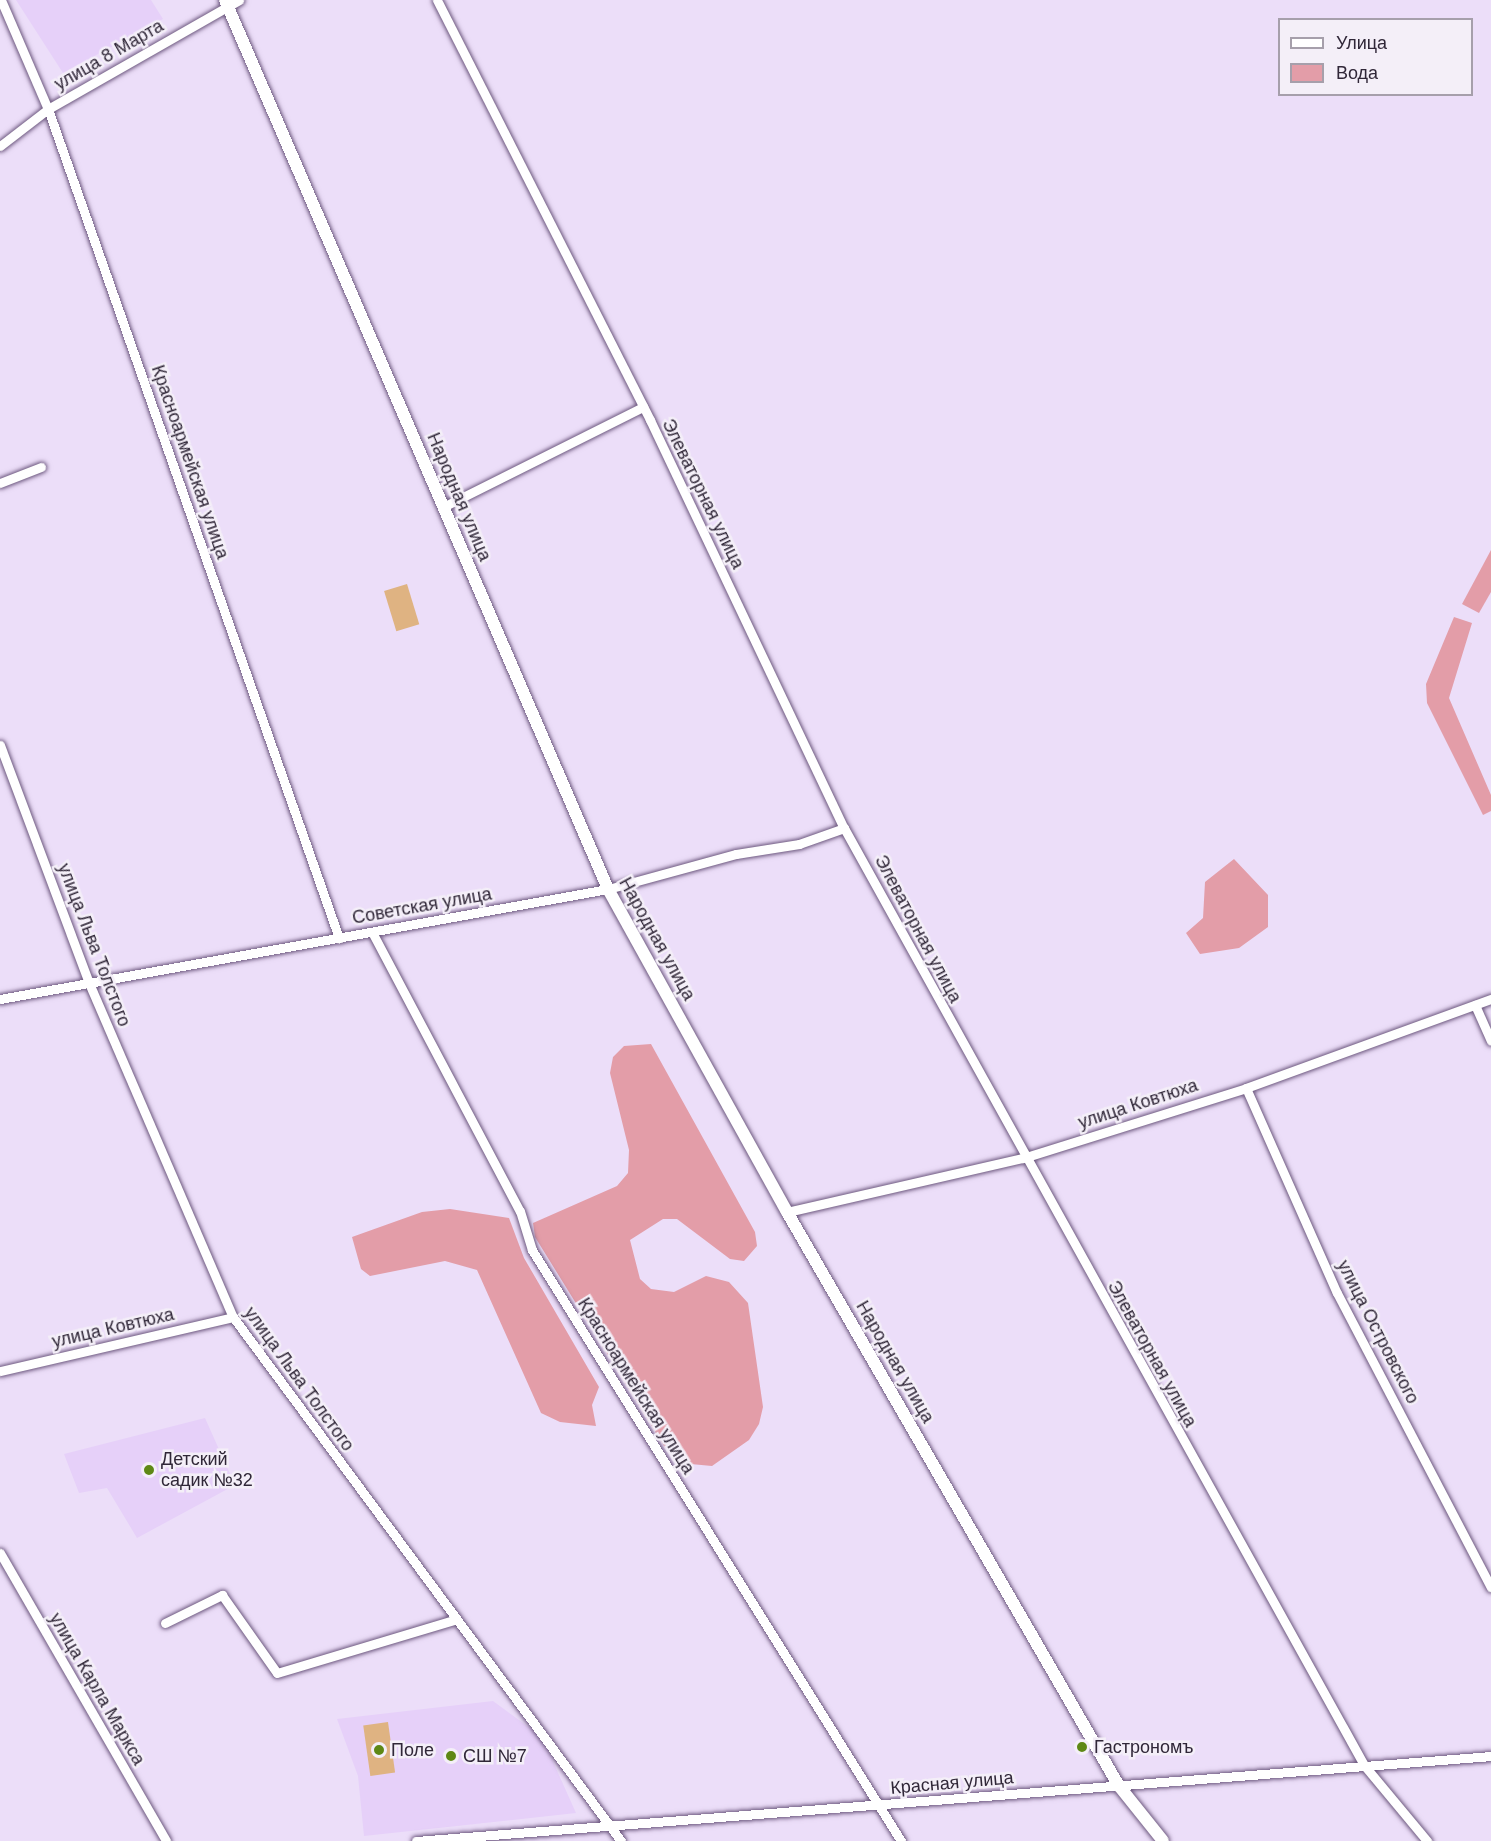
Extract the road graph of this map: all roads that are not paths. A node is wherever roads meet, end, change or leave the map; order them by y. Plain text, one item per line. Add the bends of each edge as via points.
1 (1, 0) edge
2 (437, 0) edge
3 (230, 2) edge
4 (48, 109) junction
5 (0, 146) edge
6 (643, 407) junction
7 (41, 468) dead end
8 (0, 483) edge
9 (443, 507) junction
10 (0, 745) edge
11 (844, 828) junction
12 (608, 889) junction
13 (372, 932) junction
14 (339, 938) junction
15 (89, 983) junction
16 (0, 999) edge
17 (1491, 999) edge
18 (1475, 1005) junction
19 (1491, 1041) edge
20 (1246, 1088) junction
21 (1023, 1158) junction
22 (787, 1212) junction
23 (233, 1317) junction
24 (0, 1371) edge
25 (0, 1553) edge
26 (1491, 1587) edge
27 (454, 1620) junction
28 (165, 1623) dead end
29 (1491, 1756) edge
30 (1364, 1765) junction
31 (1119, 1785) junction
32 (877, 1806) junction
33 (611, 1828) junction
34 (166, 1841) edge
35 (416, 1841) edge
36 (621, 1841) edge
37 (900, 1841) edge
38 (1163, 1841) edge
39 (1427, 1841) edge

1 - 4 street, Красноармейская улица
2 - 6 street, Элеваторная улица
3 - 4 street, улица 8 Марта
3 - 9 main road, Народная улица
4 - 5 street, улица 8 Марта
4 - 14 street, Красноармейская улица
6 - 9 street
6 - 11 street, Элеваторная улица
7 - 8 street
9 - 12 main road, Народная улица
10 - 15 street, улица Льва Толстого
11 - 12 street, Советская улица via 799,844 736,854
11 - 21 street, Элеваторная улица
12 - 13 street, Советская улица
12 - 22 main road, Народная улица
13 - 14 street, Советская улица
13 - 32 street, Красноармейская улица via 520,1211 532,1250
14 - 15 street, Советская улица
15 - 16 street, Советская улица
15 - 23 street, улица Льва Толстого
17 - 18 street, улица Ковтюха
18 - 19 street
18 - 20 street, улица Ковтюха
20 - 21 street, улица Ковтюха
20 - 26 street, улица Островского via 1337,1293
21 - 22 street, улица Ковтюха
21 - 30 street, Элеваторная улица
22 - 31 main road, Народная улица
23 - 24 street, улица Ковтюха
23 - 27 street, улица Льва Толстого
25 - 34 street, улица Карла Маркса
27 - 28 street via 277,1672 222,1595
27 - 33 street, улица Льва Толстого
29 - 30 street, Красная улица
30 - 31 street, Красная улица
30 - 39 street, Элеваторная улица
31 - 32 street, Красная улица
31 - 38 main road, Народная улица
32 - 33 street, Красная улица
32 - 37 street, Красноармейская улица
33 - 35 street, Красная улица
33 - 36 street, улица Льва Толстого

